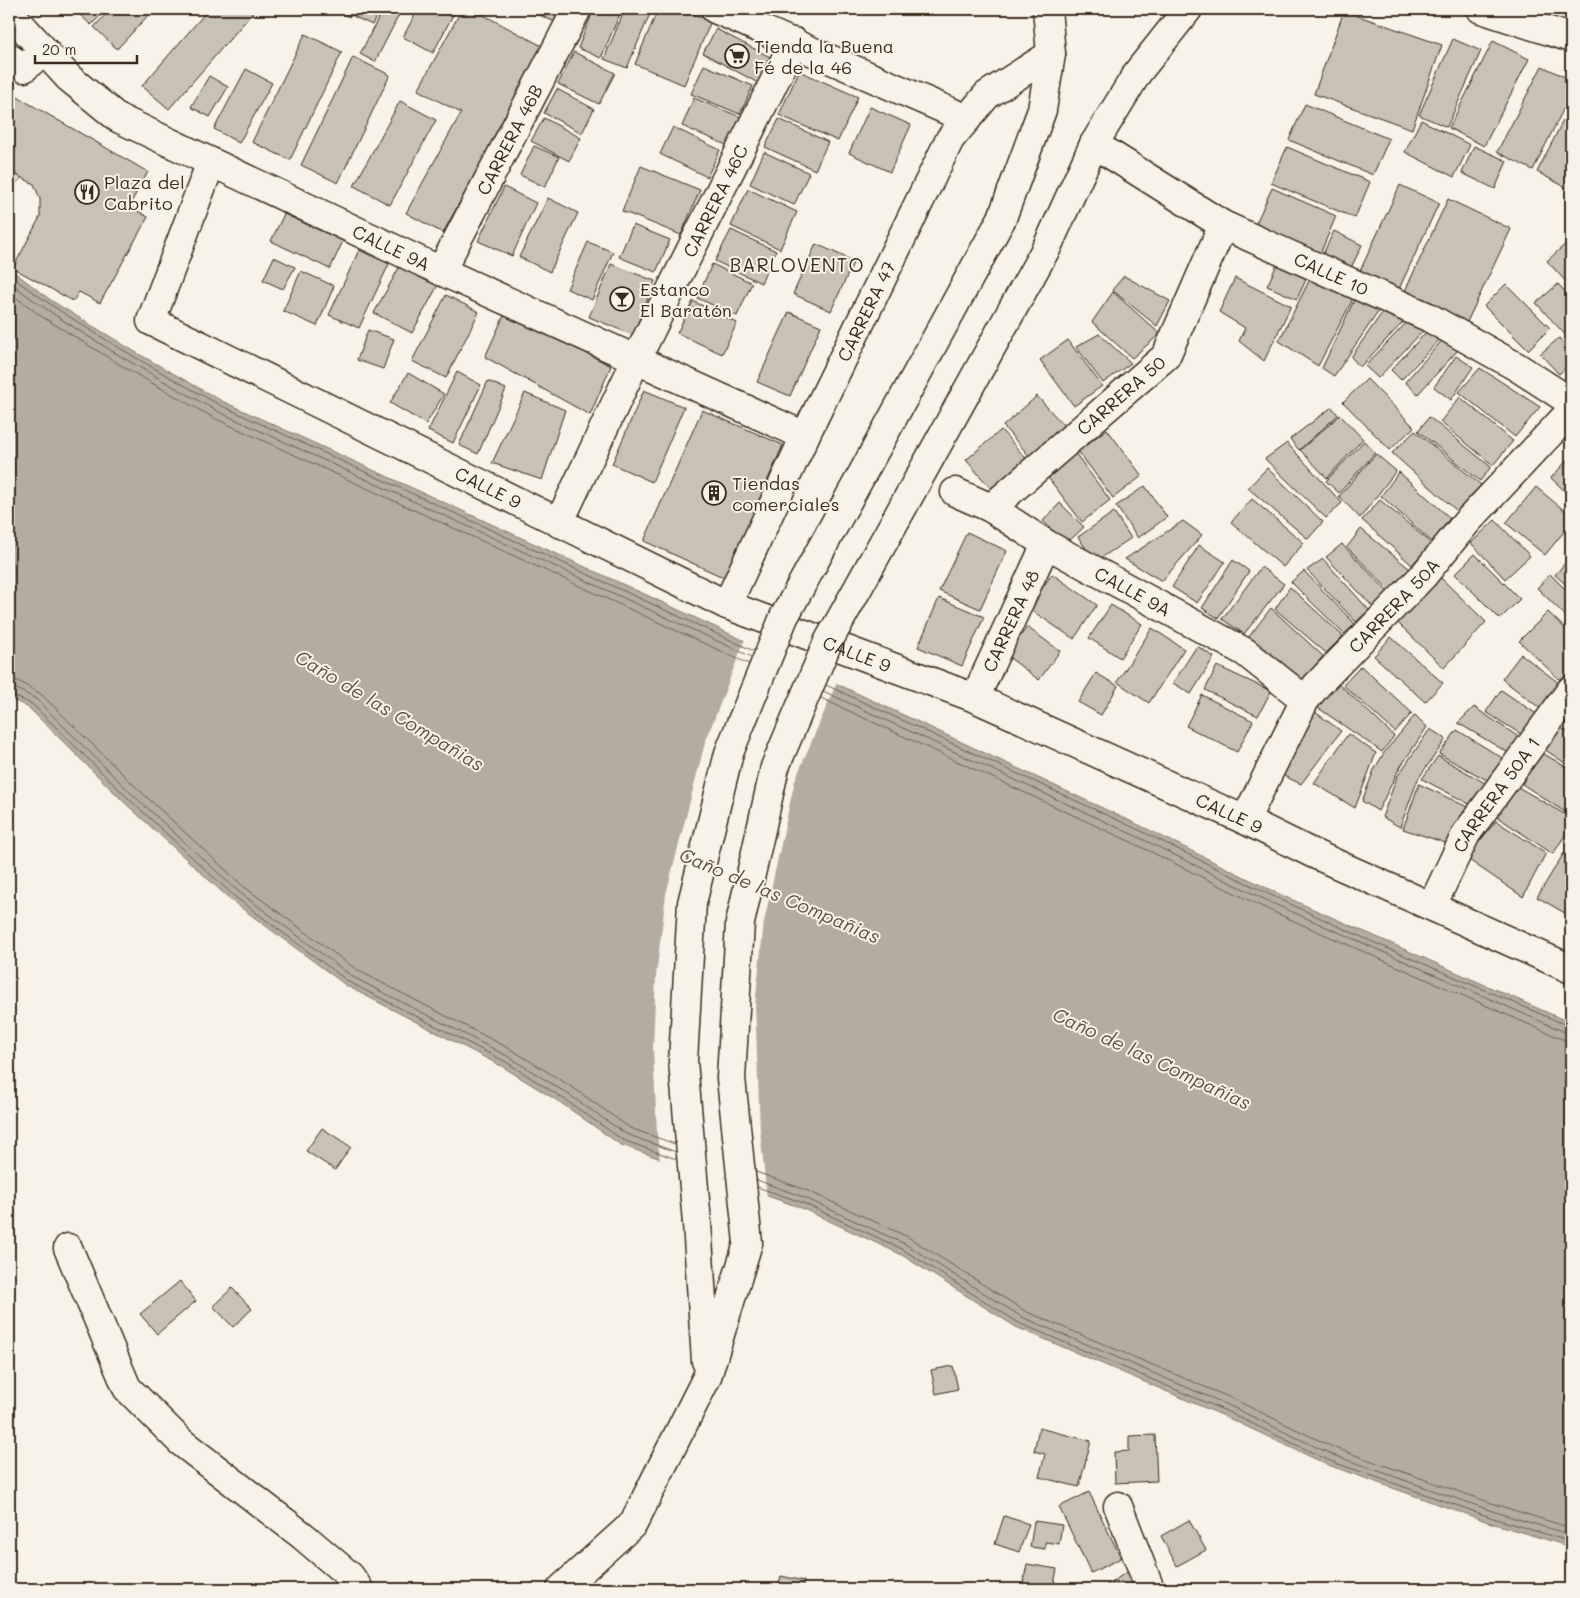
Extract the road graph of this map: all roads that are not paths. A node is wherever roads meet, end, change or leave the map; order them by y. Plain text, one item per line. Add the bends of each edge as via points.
1 (577, 9) edge
2 (715, 9) edge
3 (1047, 9) edge
4 (1188, 9) edge
5 (1481, 9) edge
6 (9, 12) edge
7 (1571, 38) edge
8 (794, 42) junction
9 (43, 50) junction
10 (1051, 54) junction
11 (9, 58) edge
12 (967, 119) junction
13 (1094, 144) junction
14 (211, 162) junction
15 (1223, 225) junction
16 (441, 271) junction
17 (636, 360) junction
18 (1571, 402) edge
19 (1571, 411) edge
20 (805, 436) junction
21 (955, 492) dead end
22 (991, 508) junction
23 (559, 523) junction
24 (1046, 544) junction
25 (727, 605) junction
26 (1571, 690) edge
27 (975, 698) junction
28 (1304, 700) junction
29 (1245, 820) junction
30 (1432, 906) junction
31 (1571, 969) edge
32 (68, 1248) dead end
33 (707, 1377) junction
34 (1118, 1506) dead end
35 (359, 1589) edge
36 (561, 1589) edge
37 (1150, 1589) edge

1 - 16 main road, CARRERA 46B
2 - 8 main road
3 - 10 main road
4 - 13 main road via 1138,72
5 - 7 main road
6 - 9 main road, CALLE 9A
8 - 12 main road
8 - 17 main road, CARRERA 46C
9 - 11 main road via 24,68
9 - 14 main road, CALLE 9A via 69,78 118,118
10 - 12 main road, CARRERA 47 via 987,95
10 - 33 main road, bridge via 1042,110 1002,218 784,617 729,753 692,903 683,1061
12 - 20 main road, CARRERA 47 via 950,139
13 - 15 main road, CALLE 10
13 - 33 main road, bridge via 1047,247 828,642 775,767 740,923 730,1078 748,1243
14 - 16 main road, CALLE 9A
14 - 23 main road, CALLE 9 via 151,321
15 - 18 main road, CALLE 10 via 1428,318 1517,367
15 - 22 main road, CARRERA 50 via 1166,356
16 - 17 main road, CALLE 9A
17 - 20 main road, CALLE 9A
17 - 23 main road, CARRERA 46C
19 - 28 main road, CARRERA 50A via 1466,523 1423,576
20 - 25 main road, CARRERA 47
21 - 22 main road, CALLE 9A
22 - 24 main road, CALLE 9A
23 - 25 main road, CALLE 9
24 - 27 main road, CARRERA 48
24 - 28 main road, CALLE 9A via 1245,652
25 - 27 main road, CALLE 9
26 - 30 main road, CARRERA 50A 1 via 1466,834
27 - 29 main road, CALLE 9
28 - 29 main road, CARRERA 50A
29 - 30 main road, CALLE 9
30 - 31 main road, CALLE 9
32 - 35 main road via 127,1388 181,1442 303,1536 350,1576
33 - 36 main road via 633,1524
34 - 37 main road

